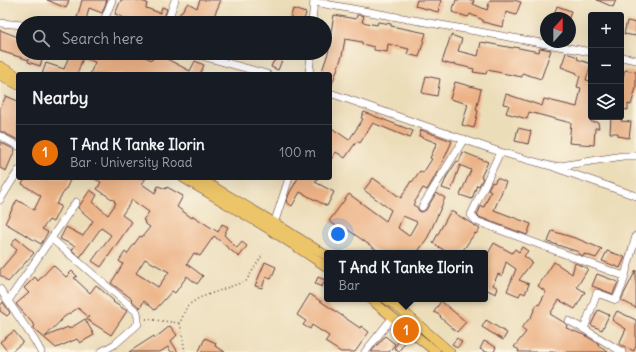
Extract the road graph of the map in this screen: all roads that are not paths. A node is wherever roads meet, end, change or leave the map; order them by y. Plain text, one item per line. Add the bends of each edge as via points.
1 (112, 0) edge
2 (175, 0) edge
3 (314, 1) edge
4 (106, 16) edge
5 (169, 16) edge
6 (313, 16) edge
7 (0, 23) edge
8 (16, 24) edge
9 (588, 51) edge
10 (624, 58) edge
11 (216, 60) edge
12 (311, 60) edge
13 (636, 60) edge
14 (0, 66) edge
15 (260, 72) edge
16 (310, 72) edge
17 (0, 75) edge
18 (16, 75) edge
19 (16, 84) edge
20 (332, 94) edge
21 (0, 136) edge
22 (464, 139) junction
23 (16, 145) edge
24 (500, 152) junction
25 (636, 156) edge
26 (554, 167) junction
27 (16, 174) edge
28 (187, 180) edge
29 (202, 180) edge
30 (288, 180) edge
31 (636, 196) edge
32 (0, 200) edge
33 (76, 202) dead end
34 (422, 207) dead end
35 (273, 227) junction
36 (636, 236) edge
37 (52, 239) junction
38 (324, 254) edge
39 (324, 264) edge
40 (624, 276) junction
41 (0, 289) edge
42 (8, 301) junction
43 (374, 302) edge
44 (390, 302) edge
45 (393, 317) junction
46 (569, 321) dead end
47 (584, 329) junction
48 (41, 352) edge
49 (101, 352) edge
50 (365, 352) edge
51 (436, 352) edge
52 (450, 352) edge
53 (622, 352) edge

1 - 4 street
2 - 5 street
3 - 6 street
3 - 9 street
7 - 8 street
10 - 13 street
11 - 15 street
12 - 16 street
14 - 18 main road
17 - 19 main road
20 - 22 street
21 - 23 street
22 - 24 street
22 - 34 street
24 - 26 street
24 - 40 street via 471,215 476,221
25 - 26 street
26 - 31 street
27 - 32 street
28 - 35 main road
29 - 35 main road
30 - 35 street
33 - 37 street
35 - 38 main road
35 - 39 main road
36 - 40 street
37 - 42 street
37 - 49 street via 137,312 138,324 115,344
40 - 47 street via 616,300 598,293
41 - 42 street
42 - 48 street
43 - 45 main road
44 - 52 main road
45 - 50 street
45 - 51 main road
46 - 47 street
47 - 53 street

